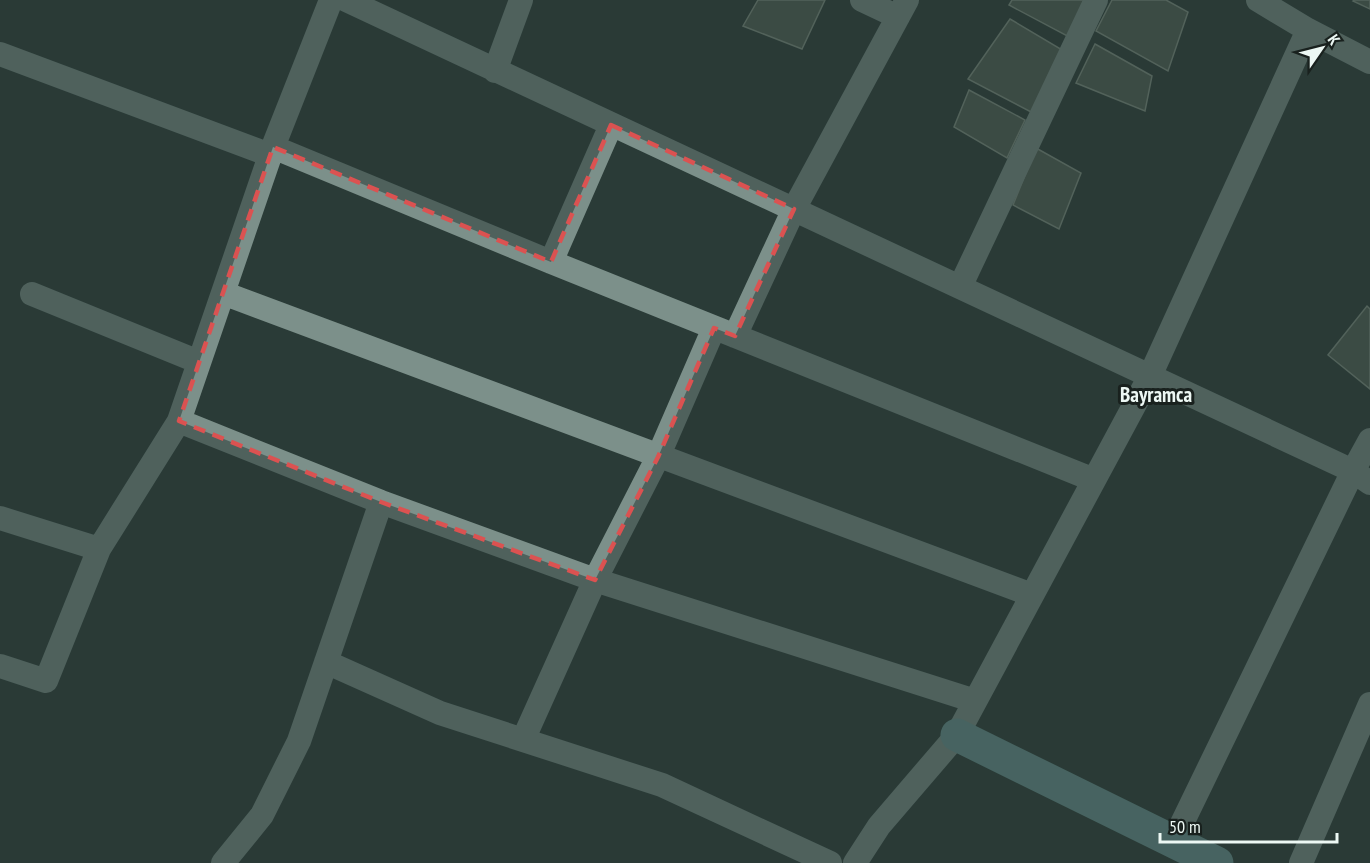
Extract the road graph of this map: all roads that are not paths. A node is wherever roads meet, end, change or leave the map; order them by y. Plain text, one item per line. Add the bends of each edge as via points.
1 (331, 0) edge
2 (346, 0) edge
3 (521, 0) edge
4 (862, 0) edge
5 (1096, 0) edge
6 (1258, 0) edge
7 (902, 8) edge
8 (1291, 8) edge
9 (1308, 30) junction
10 (5, 60) edge
11 (1370, 62) edge
12 (495, 71) junction
13 (611, 125) junction
14 (272, 151) junction
15 (794, 209) junction
16 (551, 262) junction
17 (960, 287) junction
18 (223, 293) junction
19 (32, 294) dead end
20 (724, 332) junction
21 (199, 362) junction
22 (1150, 376) junction
23 (179, 421) junction
24 (1370, 441) edge
25 (658, 457) junction
26 (1361, 477) edge
27 (1094, 480) junction
28 (381, 502) junction
29 (0, 518) edge
30 (99, 549) junction
31 (595, 580) junction
32 (1032, 595) junction
33 (326, 662) junction
34 (0, 666) edge
35 (975, 701) junction
36 (1370, 704) edge
37 (957, 735) junction
38 (523, 740) junction
39 (1173, 842) junction
40 (223, 863) edge
41 (830, 863) edge
42 (855, 863) edge
43 (1216, 863) edge
44 (1301, 863) edge

1 - 14 street
2 - 12 street
3 - 12 street
4 - 7 street
5 - 17 street
6 - 8 street
7 - 15 street
8 - 9 street
9 - 11 street
9 - 22 street
10 - 14 street
12 - 13 street
13 - 15 street
13 - 16 street
14 - 16 street
14 - 18 street
15 - 17 street
15 - 20 street
16 - 20 street
17 - 22 street
18 - 21 street
18 - 25 street
19 - 21 street
20 - 25 street
20 - 27 street
21 - 23 street
22 - 26 street
22 - 27 street
23 - 28 street
23 - 30 street
24 - 26 street
25 - 31 street
25 - 32 street
26 - 39 street
27 - 32 street
28 - 31 street
28 - 33 street
29 - 30 street
30 - 34 street via 46,681
31 - 35 street
31 - 38 street
32 - 35 street
33 - 38 street via 440,713
33 - 40 street via 298,741 262,815
35 - 37 street
36 - 44 street
37 - 39 street
37 - 42 street via 879,826
38 - 41 street via 663,785
39 - 43 street

